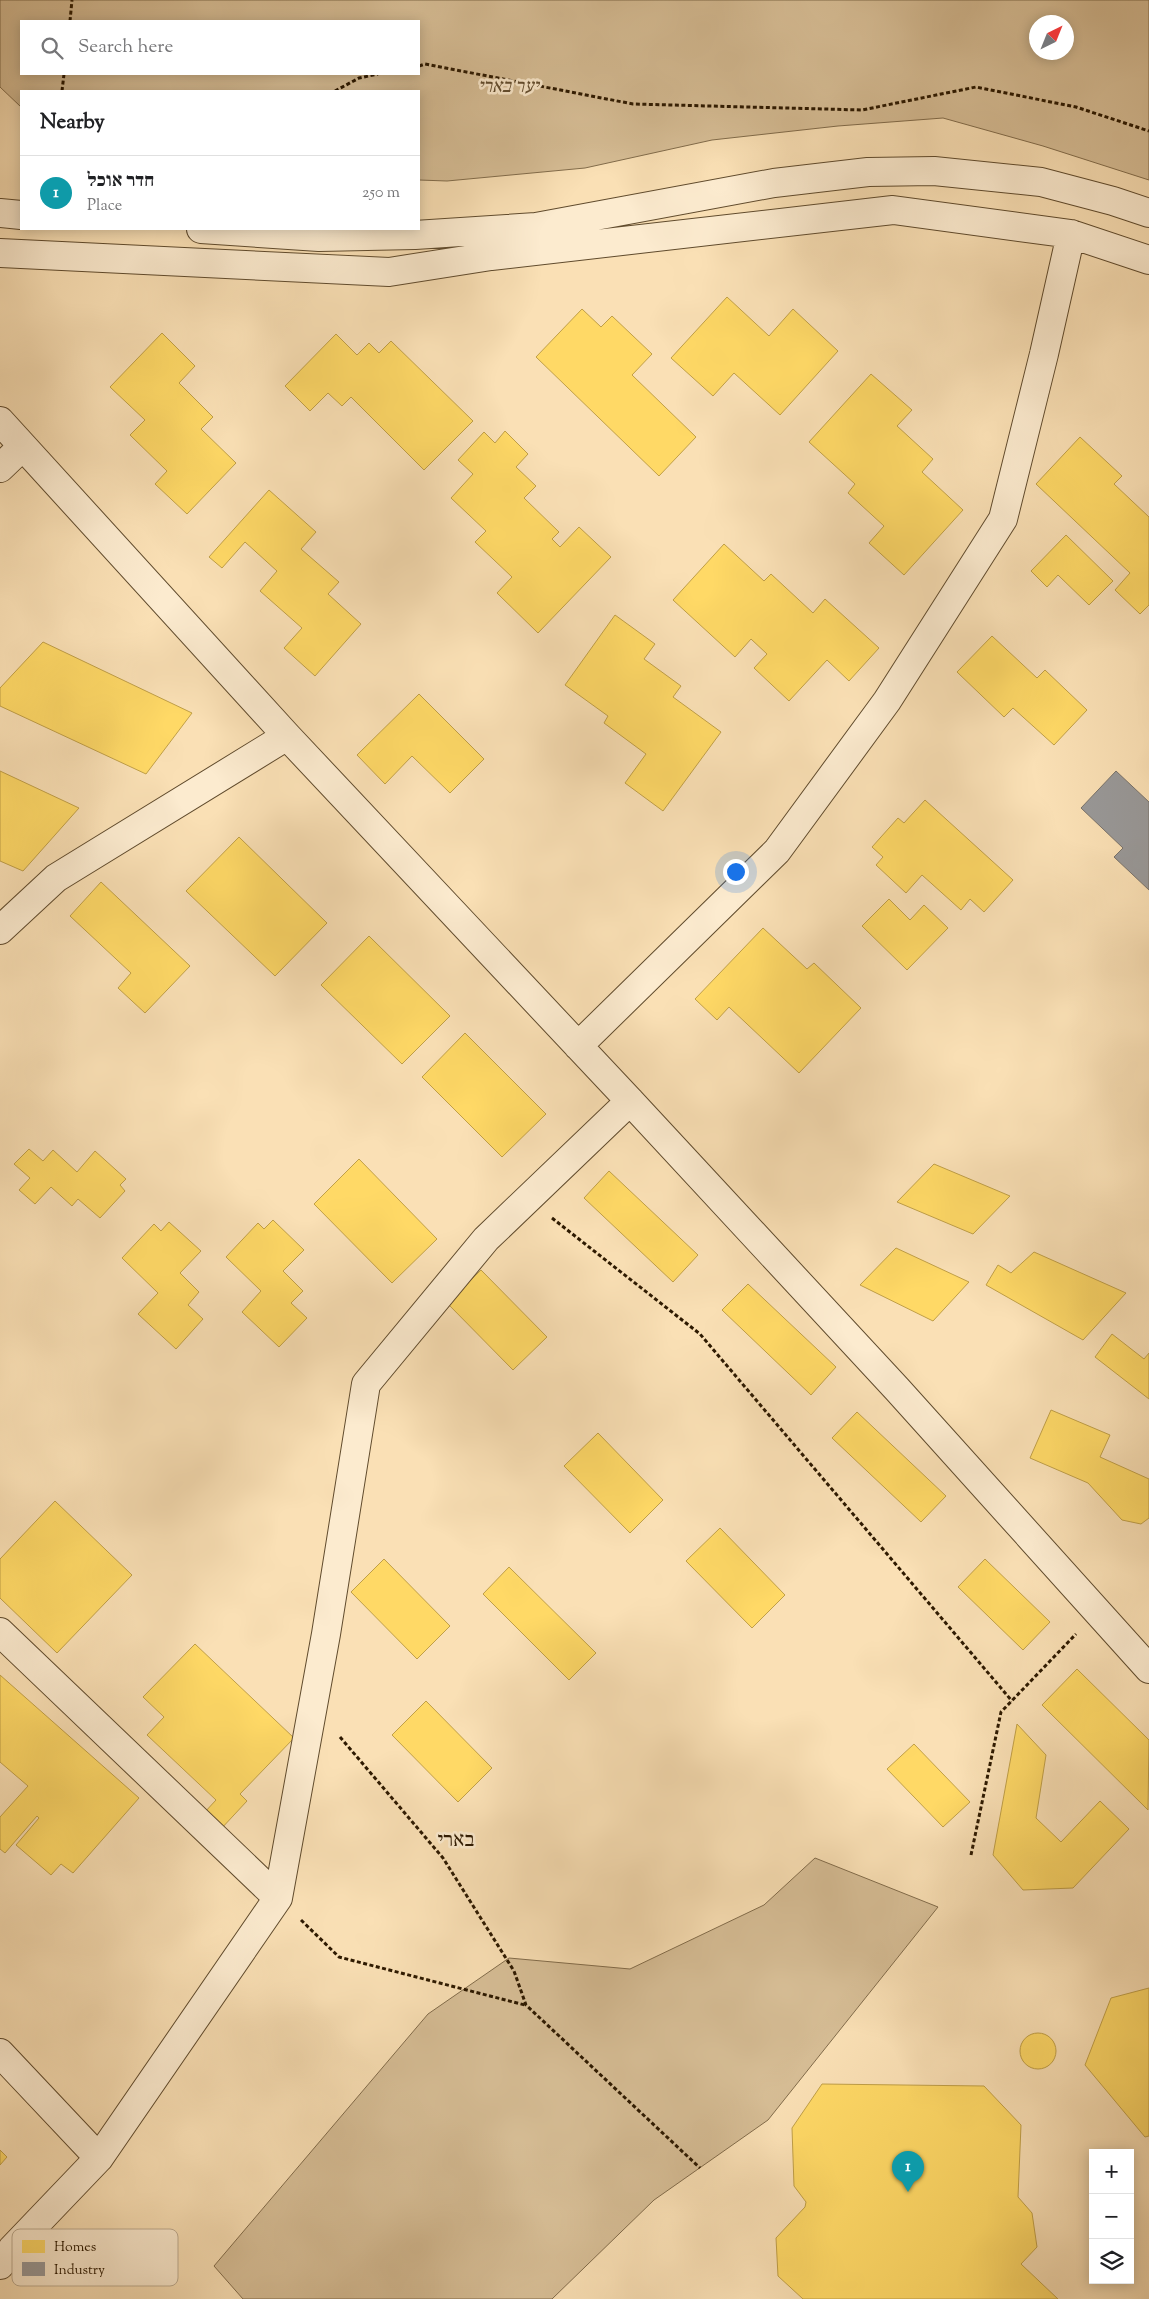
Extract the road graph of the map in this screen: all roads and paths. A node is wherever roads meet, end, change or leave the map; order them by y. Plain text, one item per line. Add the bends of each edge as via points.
1 (72, 0) edge
2 (70, 20) edge
3 (420, 66) edge
4 (64, 75) edge
5 (373, 75) edge
6 (62, 90) edge
7 (337, 90) edge
8 (1149, 131) edge
9 (0, 213) edge
10 (1149, 213) edge
11 (20, 215) edge
12 (217, 230) edge
13 (1071, 234) junction
14 (0, 253) edge
15 (1149, 260) edge
16 (0, 422) edge
17 (22, 447) junction
18 (0, 468) edge
19 (287, 736) junction
20 (0, 930) edge
21 (578, 1046) junction
22 (630, 1101) junction
23 (528, 1199) junction
24 (1097, 1612) junction
25 (0, 1632) edge
26 (1149, 1669) edge
27 (1012, 1701) junction
28 (313, 1706) junction
29 (971, 1855) dead end
30 (278, 1898) junction
31 (526, 2005) junction
32 (0, 2053) edge
33 (99, 2158) junction
34 (700, 2168) dead end
35 (31, 2229) edge
36 (12, 2249) edge
37 (0, 2265) edge

1 - 2 path
3 - 8 path via 425,64 633,104 862,110 976,87 1076,107
4 - 6 path
5 - 7 path via 359,78
9 - 11 street
10 - 12 street via 1041,182 934,171 868,172 774,183 536,226 415,235 319,237
13 - 14 street via 893,210 491,256 389,272
13 - 15 street
13 - 21 street via 1002,519 887,701 777,851
16 - 17 street
17 - 18 street
17 - 19 street
19 - 20 street via 56,878
19 - 21 street
21 - 22 street
22 - 23 street
22 - 24 street via 897,1389
23 - 27 path via 700,1334
23 - 28 street via 486,1239 366,1384
24 - 26 street
24 - 27 path
25 - 30 street
27 - 29 path via 1001,1712
28 - 30 street
28 - 31 path via 443,1858 514,1971
30 - 31 path via 339,1958
30 - 33 street
31 - 34 path
32 - 33 street
33 - 35 street
36 - 37 street

